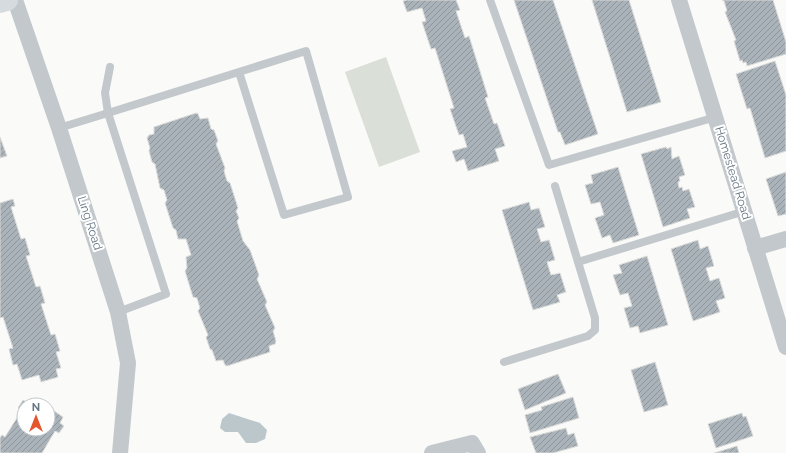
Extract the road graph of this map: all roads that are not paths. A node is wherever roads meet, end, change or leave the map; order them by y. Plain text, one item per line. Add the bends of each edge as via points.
1 (7, 0) edge
2 (15, 0) edge
3 (490, 0) edge
4 (679, 0) edge
5 (0, 2) edge
6 (110, 67) dead end
7 (238, 72) junction
8 (108, 113) junction
9 (716, 117) junction
10 (59, 128) junction
11 (555, 186) dead end
12 (745, 211) junction
13 (786, 239) edge
14 (755, 248) junction
15 (578, 262) junction
16 (118, 312) junction
17 (786, 347) edge
18 (504, 362) dead end
19 (120, 453) edge
20 (432, 453) edge
21 (478, 453) edge

1 - 5 main road
2 - 10 street, Ling Road
3 - 9 lane via 549,165
4 - 9 street, Homestead Road
6 - 8 lane via 105,93
7 - 7 lane via 306,51 348,197 284,214
7 - 8 lane
8 - 10 lane
8 - 16 lane via 166,294
9 - 12 street, Homestead Road
10 - 16 street, Ling Road
11 - 15 lane
12 - 14 street, Homestead Road
12 - 15 lane
13 - 14 street
14 - 17 street, Homestead Road
15 - 18 lane via 595,318 595,330 588,336
16 - 19 street, Ling Road via 128,363
20 - 21 street via 472,443

